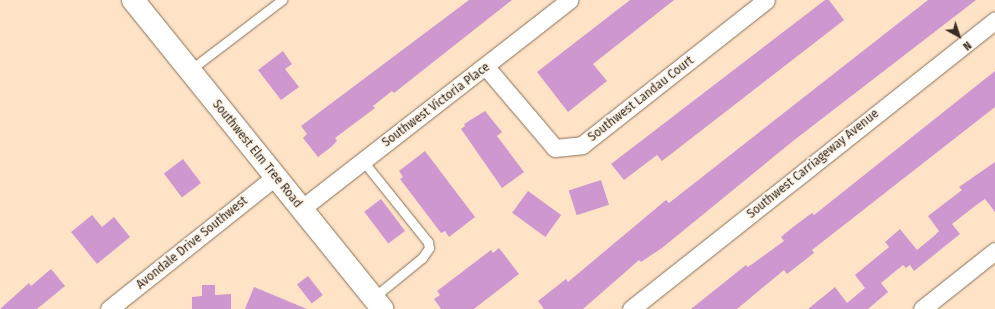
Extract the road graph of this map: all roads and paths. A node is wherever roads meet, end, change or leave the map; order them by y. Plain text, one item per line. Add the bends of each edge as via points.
1 (133, 0) edge
2 (282, 0) edge
3 (569, 0) edge
4 (766, 0) edge
5 (995, 20) edge
6 (486, 67) junction
7 (190, 70) junction
8 (363, 161) junction
9 (275, 177) junction
10 (301, 208) junction
11 (995, 251) edge
12 (377, 303) edge
13 (109, 309) edge
14 (631, 309) edge
15 (922, 309) edge

1 - 7 street, Southwest Elm Tree Road
2 - 7 lane
3 - 6 street, Southwest Victoria Place
4 - 6 street, Southwest Landau Court via 582,145 555,148
5 - 14 street, Southwest Carriageway Avenue
6 - 8 street, Southwest Victoria Place
7 - 9 street, Southwest Elm Tree Road
8 - 10 street, Southwest Victoria Place
8 - 12 lane via 428,242 429,248
9 - 10 street, Southwest Elm Tree Road
9 - 13 street, Avondale Drive Southwest
10 - 12 street, Southwest Elm Tree Road
11 - 15 street

